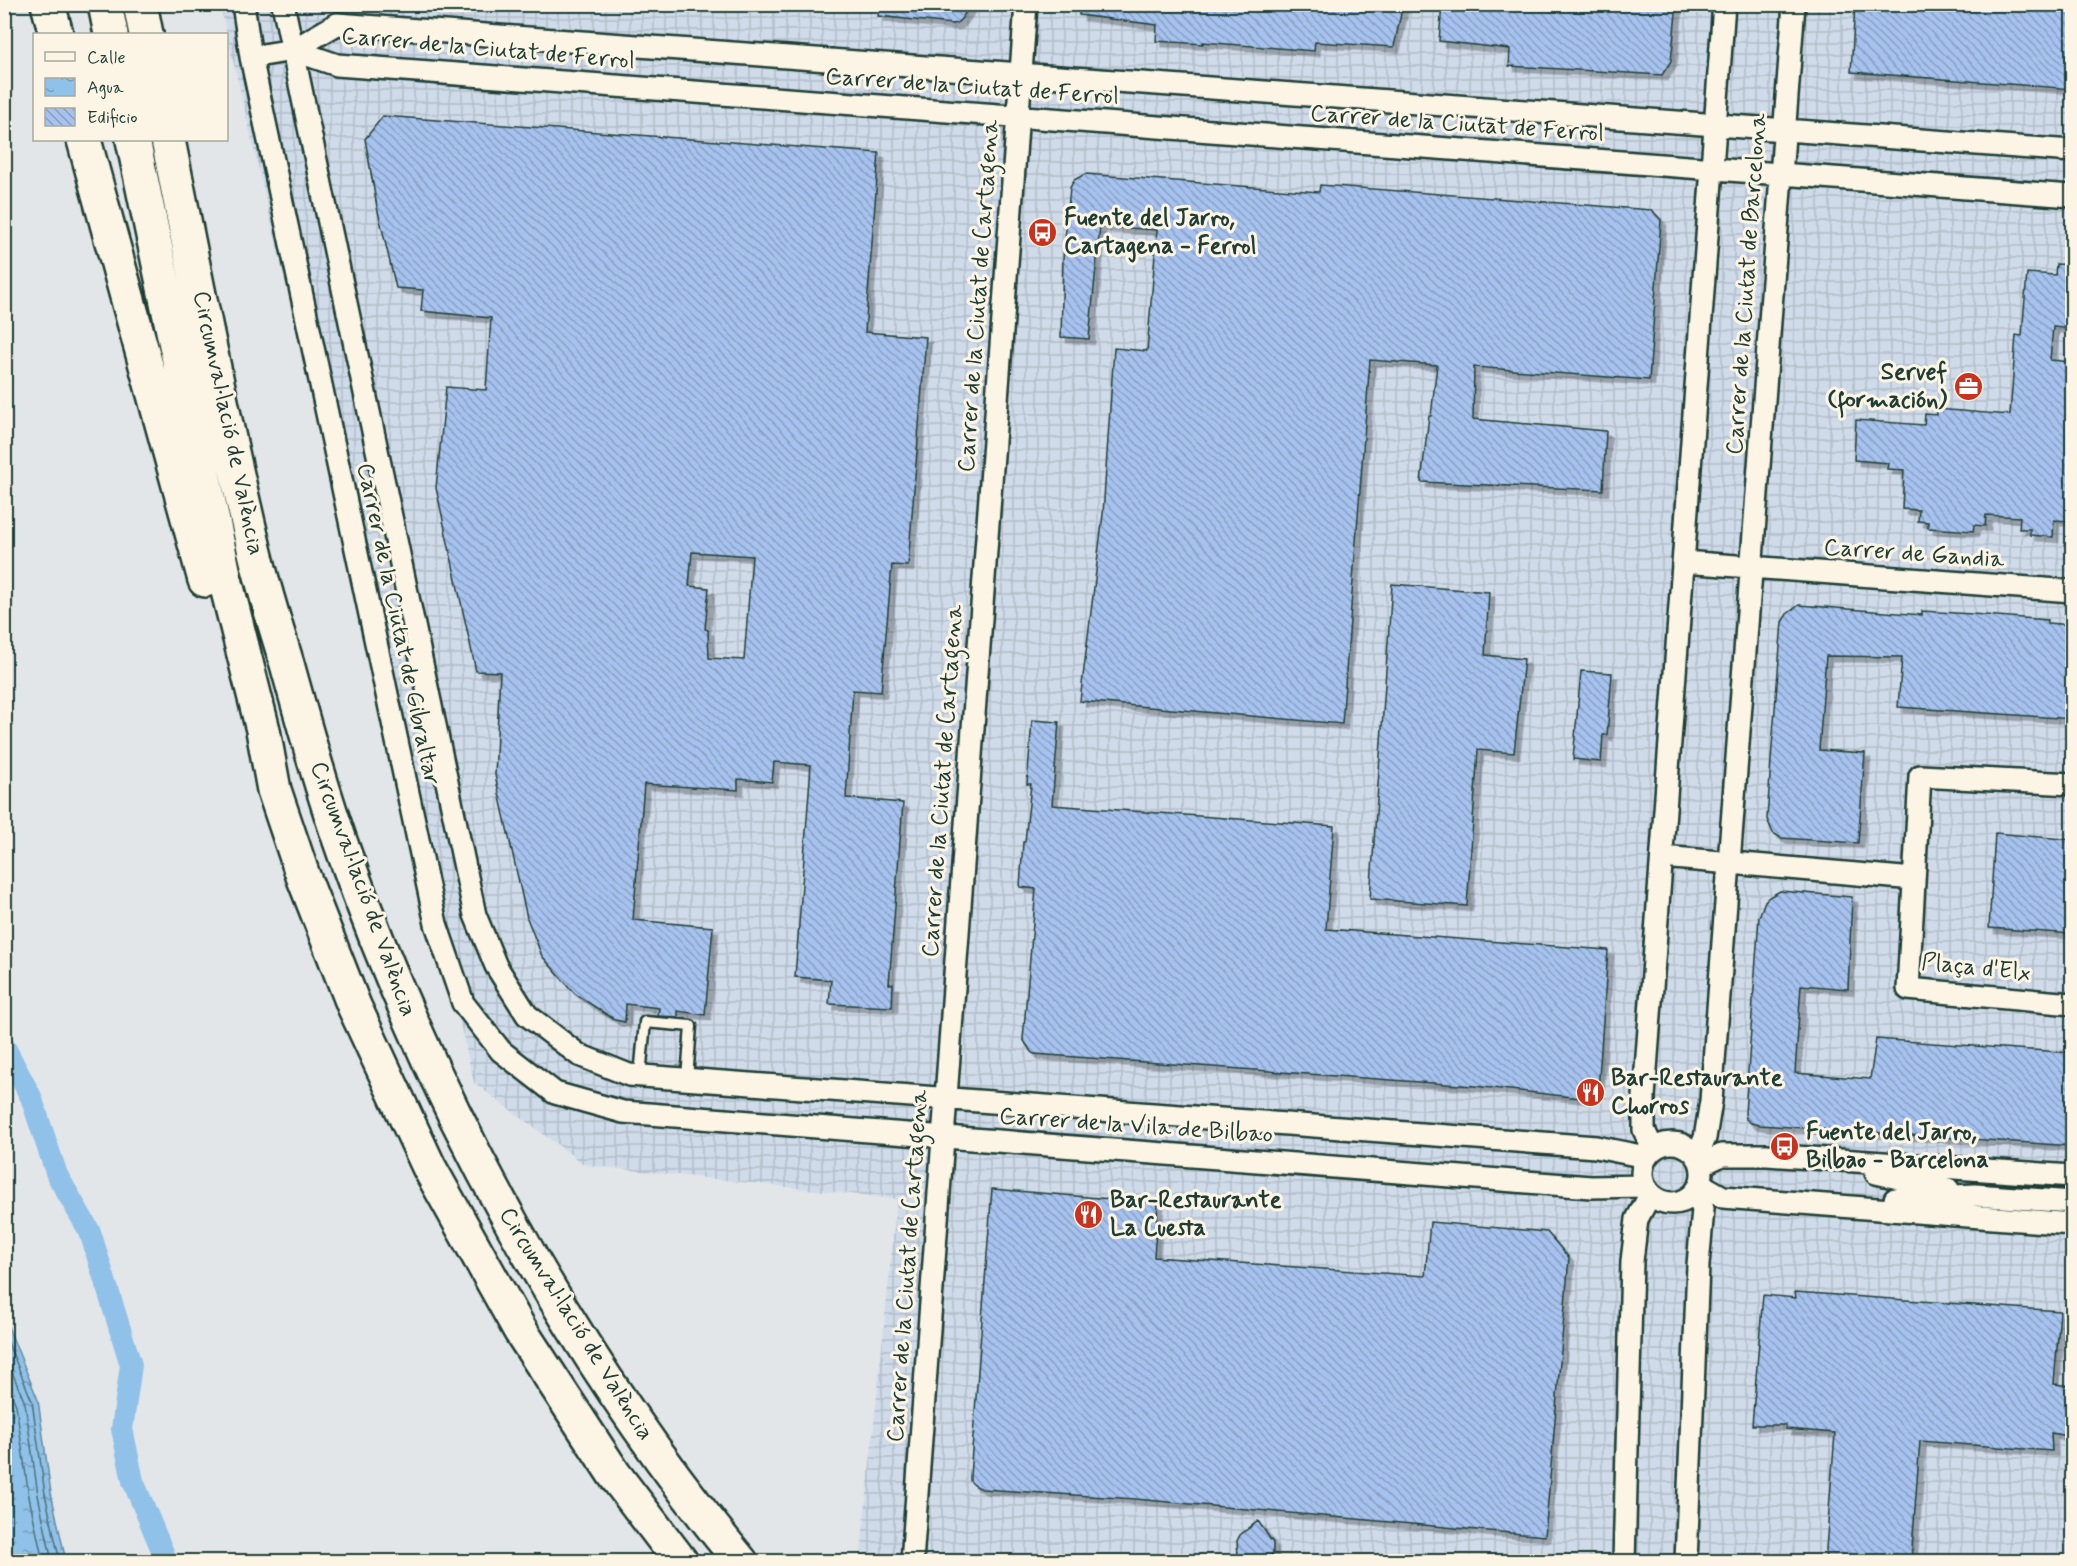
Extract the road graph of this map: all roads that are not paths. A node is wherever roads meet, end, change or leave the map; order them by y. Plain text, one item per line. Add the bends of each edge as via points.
1 (48, 4) edge
2 (105, 4) edge
3 (140, 4) edge
4 (243, 4) edge
5 (284, 4) edge
6 (1026, 4) edge
7 (1724, 4) edge
8 (1794, 4) edge
9 (56, 33) edge
10 (111, 33) edge
11 (146, 33) edge
12 (293, 51) junction
13 (251, 57) junction
14 (1021, 74) junction
15 (1018, 116) junction
16 (1715, 125) junction
17 (1784, 130) junction
18 (84, 141) edge
19 (133, 141) edge
20 (168, 141) edge
21 (2073, 151) edge
22 (1712, 168) junction
23 (1781, 173) junction
24 (2073, 196) edge
25 (1683, 562) junction
26 (1751, 567) junction
27 (2073, 591) edge
28 (2073, 784) edge
29 (274, 790) junction
30 (1662, 857) junction
31 (1729, 862) junction
32 (1914, 879) junction
33 (2073, 1004) edge
34 (635, 1075) junction
35 (687, 1079) junction
36 (946, 1097) junction
37 (623, 1112) joint
38 (943, 1137) junction
39 (1649, 1153) junction
40 (1809, 1158) junction
41 (1698, 1174) junction
42 (2073, 1176) edge
43 (1647, 1190) junction
44 (1975, 1195) junction
45 (2073, 1202) edge
46 (1808, 1204) junction
47 (2073, 1224) edge
48 (681, 1562) edge
49 (741, 1562) edge
50 (912, 1562) edge
51 (1624, 1562) edge
52 (1686, 1562) edge

1 - 9 highway
2 - 10 highway
3 - 11 highway
4 - 13 street, Carrer de la Ciutat de Gibraltar
5 - 12 street, Carrer de la Ciutat de Gibraltar
6 - 14 street, Carrer de la Ciutat de Cartagena
7 - 16 street, Carrer de la Ciutat de Barcelona
8 - 17 street, Carrer de la Ciutat de Barcelona
12 - 13 street
12 - 14 street, Carrer de la Ciutat de Ferrol via 337,24
12 - 15 street, Carrer de la Ciutat de Ferrol via 337,64
12 - 34 street, Carrer de la Ciutat de Gibraltar via 474,915 496,966 527,1015 579,1055
13 - 37 street, Carrer de la Ciutat de Gibraltar via 435,924 463,1003 501,1051 555,1093
14 - 15 street, Carrer de la Ciutat de Cartagena
14 - 16 street, Carrer de la Ciutat de Ferrol
15 - 22 street, Carrer de la Ciutat de Ferrol
15 - 36 street, Carrer de la Ciutat de Cartagena
16 - 17 street, Carrer de la Ciutat de Ferrol
16 - 22 street, Carrer de la Ciutat de Barcelona
17 - 21 street, Carrer de la Ciutat de Ferrol
17 - 23 street, Carrer de la Ciutat de Barcelona
18 - 29 highway via 247,737
19 - 29 highway, Circumval·lació de València via 225,579
20 - 49 highway, Circumval·lació de València via 254,547 335,826 399,994 472,1153 563,1312 653,1447
22 - 23 street, Carrer de la Ciutat de Ferrol
22 - 25 street, Carrer de la Ciutat de Barcelona
23 - 24 street, Carrer de la Ciutat de Ferrol
23 - 26 street, Carrer de la Ciutat de Barcelona
25 - 26 street
25 - 30 street, Carrer de la Ciutat de Barcelona
26 - 27 street, Carrer de Gandia
26 - 31 street, Carrer de la Ciutat de Barcelona
28 - 32 street, Plaça d'Elx via 1920,776
29 - 48 highway, Circumval·lació de València via 354,1006 429,1167 520,1330 614,1474
30 - 31 street
30 - 39 street, Carrer de la Ciutat de Barcelona via 1644,1097
31 - 32 street
31 - 41 street, Carrer de la Ciutat de Barcelona via 1711,1101
32 - 33 street, Plaça d'Elx via 1908,989
34 - 35 street, Carrer de la Vila de Bilbao
34 - 35 lane via 645,1022 691,1026
35 - 36 street, Carrer de la Vila de Bilbao
36 - 38 street, Carrer de la Ciutat de Cartagena
36 - 39 street, Carrer de la Vila de Bilbao
37 - 38 street, Carrer de la Vila de Bilbao
38 - 43 street, Carrer de la Vila de Bilbao
38 - 50 street, Carrer de la Ciutat de Cartagena
39 - 41 street via 1662,1144 1681,1144
39 - 43 street via 1641,1178
40 - 41 street via 1722,1155
40 - 42 street
40 - 44 street
41 - 43 street via 1688,1199 1678,1203 1659,1200
41 - 46 street via 1723,1197
41 - 52 street via 1703,1209
43 - 51 street via 1637,1219 1632,1261
44 - 45 street
44 - 46 street
46 - 47 street

